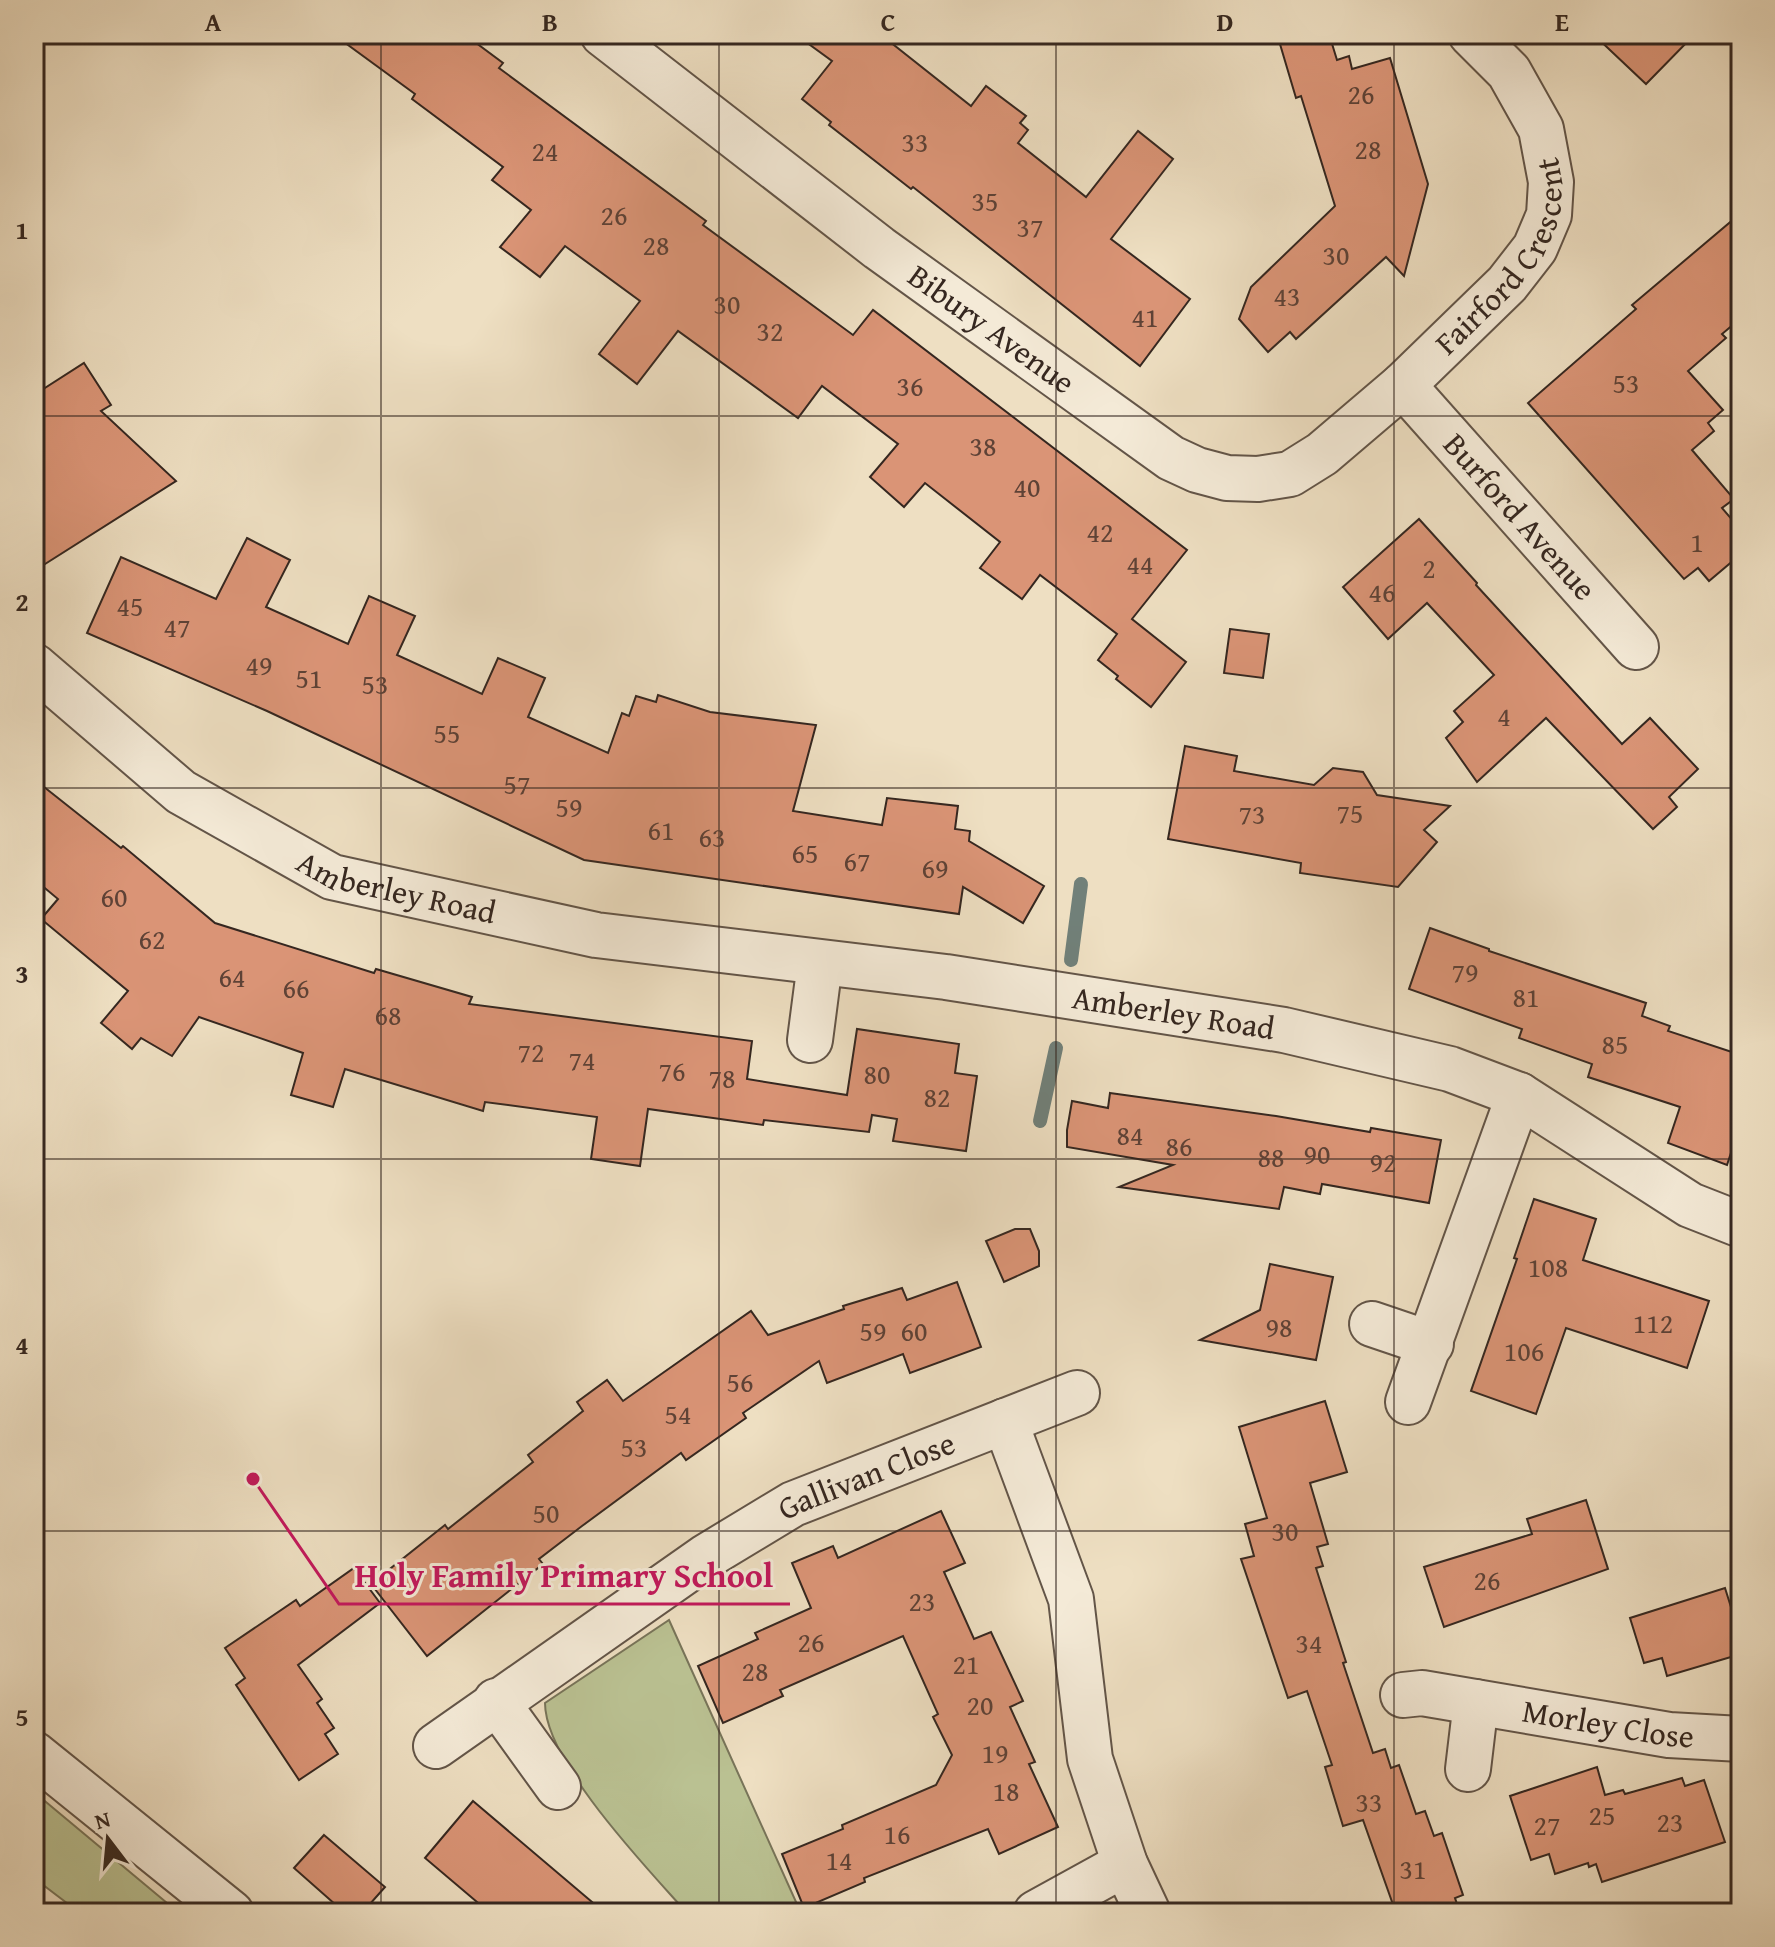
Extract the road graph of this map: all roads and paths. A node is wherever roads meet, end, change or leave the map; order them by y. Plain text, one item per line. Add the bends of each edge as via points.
1 (603, 34) edge
2 (1471, 34) edge
3 (1403, 385) junction
4 (1636, 647) dead end
5 (34, 666) edge
6 (820, 963) junction
7 (810, 1040) dead end
8 (1519, 1095) junction
9 (1741, 1225) edge
10 (1372, 1324) dead end
11 (1431, 1344) junction
12 (1077, 1393) dead end
13 (1408, 1402) dead end
14 (1005, 1421) junction
15 (1403, 1695) dead end
16 (496, 1701) junction
17 (1476, 1702) junction
18 (1741, 1739) edge
19 (436, 1746) dead end
20 (34, 1754) edge
21 (1468, 1769) dead end
22 (558, 1787) dead end
23 (1125, 1864) junction
24 (231, 1913) edge
25 (1036, 1913) edge
26 (1148, 1913) edge

1 - 3 street, Bibury Avenue via 879,248 1171,458 1197,470 1227,478 1290,474 1322,454
2 - 3 street, Fairford Crescent via 1509,72 1541,129 1551,182 1549,215 1535,248 1507,284
3 - 4 street, Burford Avenue
5 - 6 street, Amberley Road via 181,792 332,877 596,935
6 - 7 street
6 - 8 street, Amberley Road via 946,977 1284,1030 1450,1069
8 - 9 street, Amberley Road via 1690,1205
8 - 11 street
10 - 11 street
11 - 13 street
12 - 14 street, Gallivan Close
14 - 16 street, Gallivan Close via 793,1504 707,1556
14 - 23 street via 1071,1599 1090,1759
15 - 17 street, Morley Close
16 - 19 street, Gallivan Close
16 - 22 street
17 - 18 street, Morley Close via 1669,1735
17 - 21 street, Morley Close
20 - 24 street
23 - 25 street
23 - 26 street

